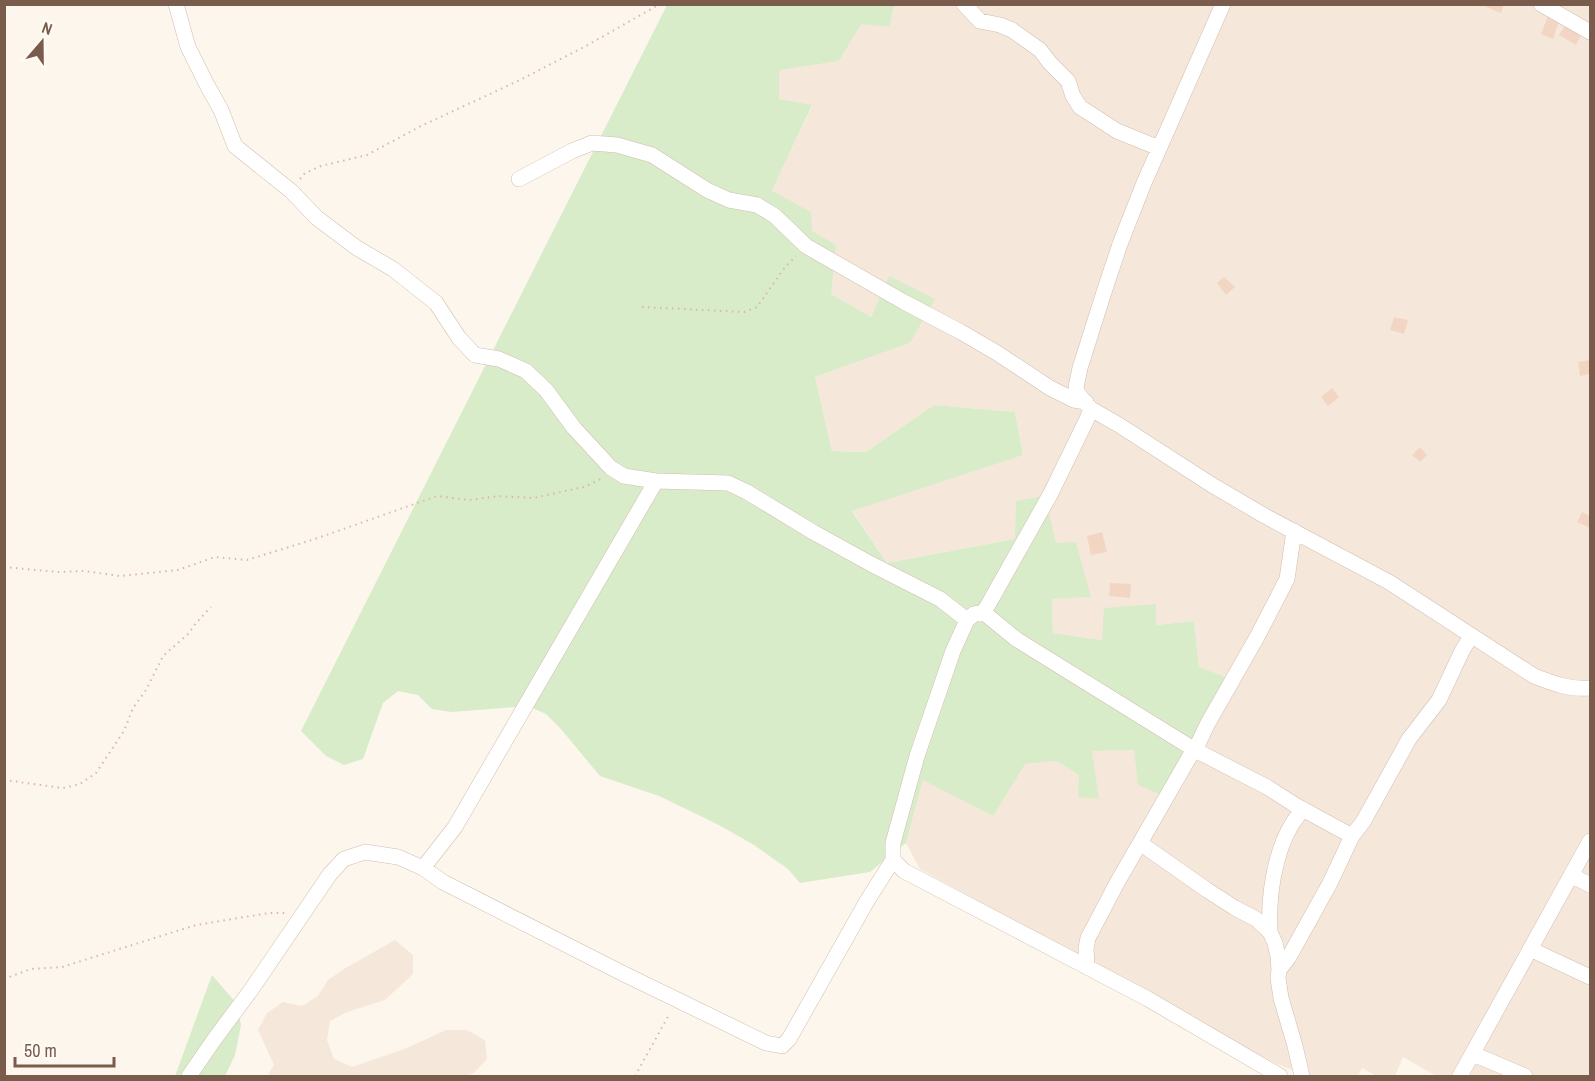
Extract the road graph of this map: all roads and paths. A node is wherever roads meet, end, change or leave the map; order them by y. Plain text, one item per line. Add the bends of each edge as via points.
1 (176, 4) edge
2 (660, 4) edge
3 (964, 4) edge
4 (1223, 4) edge
5 (1541, 4) edge
6 (1590, 32) edge
7 (1159, 148) junction
8 (519, 178) dead end
9 (291, 191) junction
10 (806, 246) junction
11 (642, 307) dead end
12 (1089, 406) junction
13 (616, 472) junction
14 (656, 481) junction
15 (1293, 531) junction
16 (4, 567) edge
17 (211, 608) dead end
18 (983, 612) junction
19 (967, 620) junction
20 (1471, 636) junction
21 (1590, 688) edge
22 (1195, 750) junction
23 (4, 780) edge
24 (1303, 809) junction
25 (1353, 836) junction
26 (1590, 841) edge
27 (1140, 843) junction
28 (893, 860) junction
29 (423, 868) junction
30 (1571, 875) junction
31 (1590, 885) edge
32 (303, 913) junction
33 (1270, 932) junction
34 (1530, 950) junction
35 (1087, 967) junction
36 (1279, 970) junction
37 (1590, 977) edge
38 (4, 979) edge
39 (677, 1000) junction
40 (1473, 1054) junction
41 (189, 1077) edge
42 (635, 1077) edge
43 (1280, 1077) edge
44 (1302, 1077) edge
45 (1460, 1077) edge
46 (1525, 1077) edge

1 - 9 street via 188,48 235,146
2 - 9 path via 520,80 367,155 305,173
3 - 7 street via 980,21 1012,30 1040,50 1068,81 1080,107 1117,131
4 - 7 street
5 - 6 street
7 - 12 street via 1120,244 1080,368 1076,387
8 - 10 street via 592,143 617,145 652,156 729,200 757,206 776,216
9 - 13 street via 317,218 436,303 475,355 526,370
10 - 11 path via 785,267 757,307 744,312
10 - 12 street via 961,332 1050,388
12 - 15 street via 1212,485
12 - 18 street via 1051,493
13 - 14 street
13 - 16 path via 584,487 533,498 499,496 469,500 437,496 247,560 215,557 178,570 120,576
14 - 19 street via 728,483 822,538 940,599
14 - 29 street via 455,827
15 - 20 street via 1389,582
15 - 22 street via 1287,579
17 - 23 path via 163,656 124,731 96,773 80,784 63,788
18 - 19 street
18 - 22 street via 1016,639
19 - 28 street via 917,756 893,843
20 - 21 street via 1534,676 1557,685
20 - 25 street via 1439,700 1409,739
22 - 24 street
22 - 27 street
24 - 25 street
24 - 33 street via 1281,851 1269,912
25 - 36 street
26 - 30 street
27 - 33 street
27 - 35 street via 1089,938
28 - 35 street via 904,871
28 - 39 street via 782,1046 766,1043
29 - 32 street via 398,857 365,852 344,859
29 - 39 street via 443,882
30 - 31 street
30 - 34 street
32 - 38 path via 269,913 196,926 62,967 31,969
32 - 41 street
33 - 36 street
34 - 37 street
34 - 40 street
35 - 43 street
36 - 44 street via 1281,998
39 - 42 path
40 - 45 street
40 - 46 street

